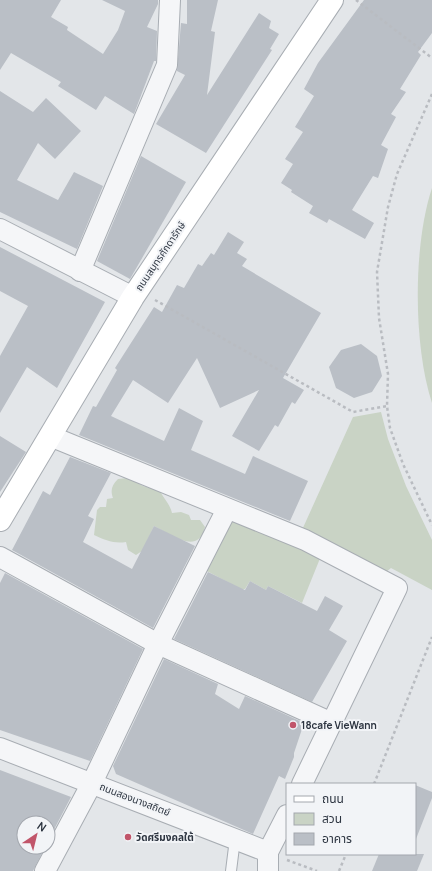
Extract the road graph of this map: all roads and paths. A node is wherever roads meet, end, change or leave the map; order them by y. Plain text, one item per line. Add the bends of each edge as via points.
1 (170, 0) edge
2 (332, 0) edge
3 (356, 0) edge
4 (432, 58) edge
5 (432, 94) edge
6 (0, 229) edge
7 (80, 271) junction
8 (135, 293) junction
9 (387, 406) junction
10 (50, 436) junction
11 (227, 509) junction
12 (0, 520) edge
13 (432, 525) edge
14 (0, 557) edge
15 (432, 637) edge
16 (158, 644) junction
17 (332, 723) junction
18 (0, 748) edge
19 (92, 783) junction
20 (302, 783) edge
21 (374, 783) edge
22 (286, 817) edge
23 (235, 838) junction
24 (346, 855) edge
25 (268, 862) edge
26 (45, 871) edge
27 (230, 871) edge
28 (316, 871) edge
29 (339, 871) edge

1 - 7 street via 167,65
2 - 8 street, ถนนสมุทรศักดารักษ์
3 - 4 path
5 - 9 path via 397,174 380,248 379,318 388,374
6 - 7 street
7 - 8 street
8 - 9 path via 353,412
8 - 10 street, ถนนสมุทรศักดารักษ์
9 - 13 path via 390,428 403,464
10 - 11 street
10 - 12 street, ถนนสมุทรศักดารักษ์
11 - 16 street
11 - 17 street via 305,540 397,588
14 - 16 street
15 - 21 path
16 - 17 street
16 - 19 street
17 - 20 street
18 - 19 street, ถนนสองนางสถิตย์
19 - 23 street, ถนนสองนางสถิตย์
19 - 26 street
22 - 25 street
23 - 25 street, ถนนสองนางสถิตย์
23 - 27 lane
24 - 29 path
25 - 28 path

